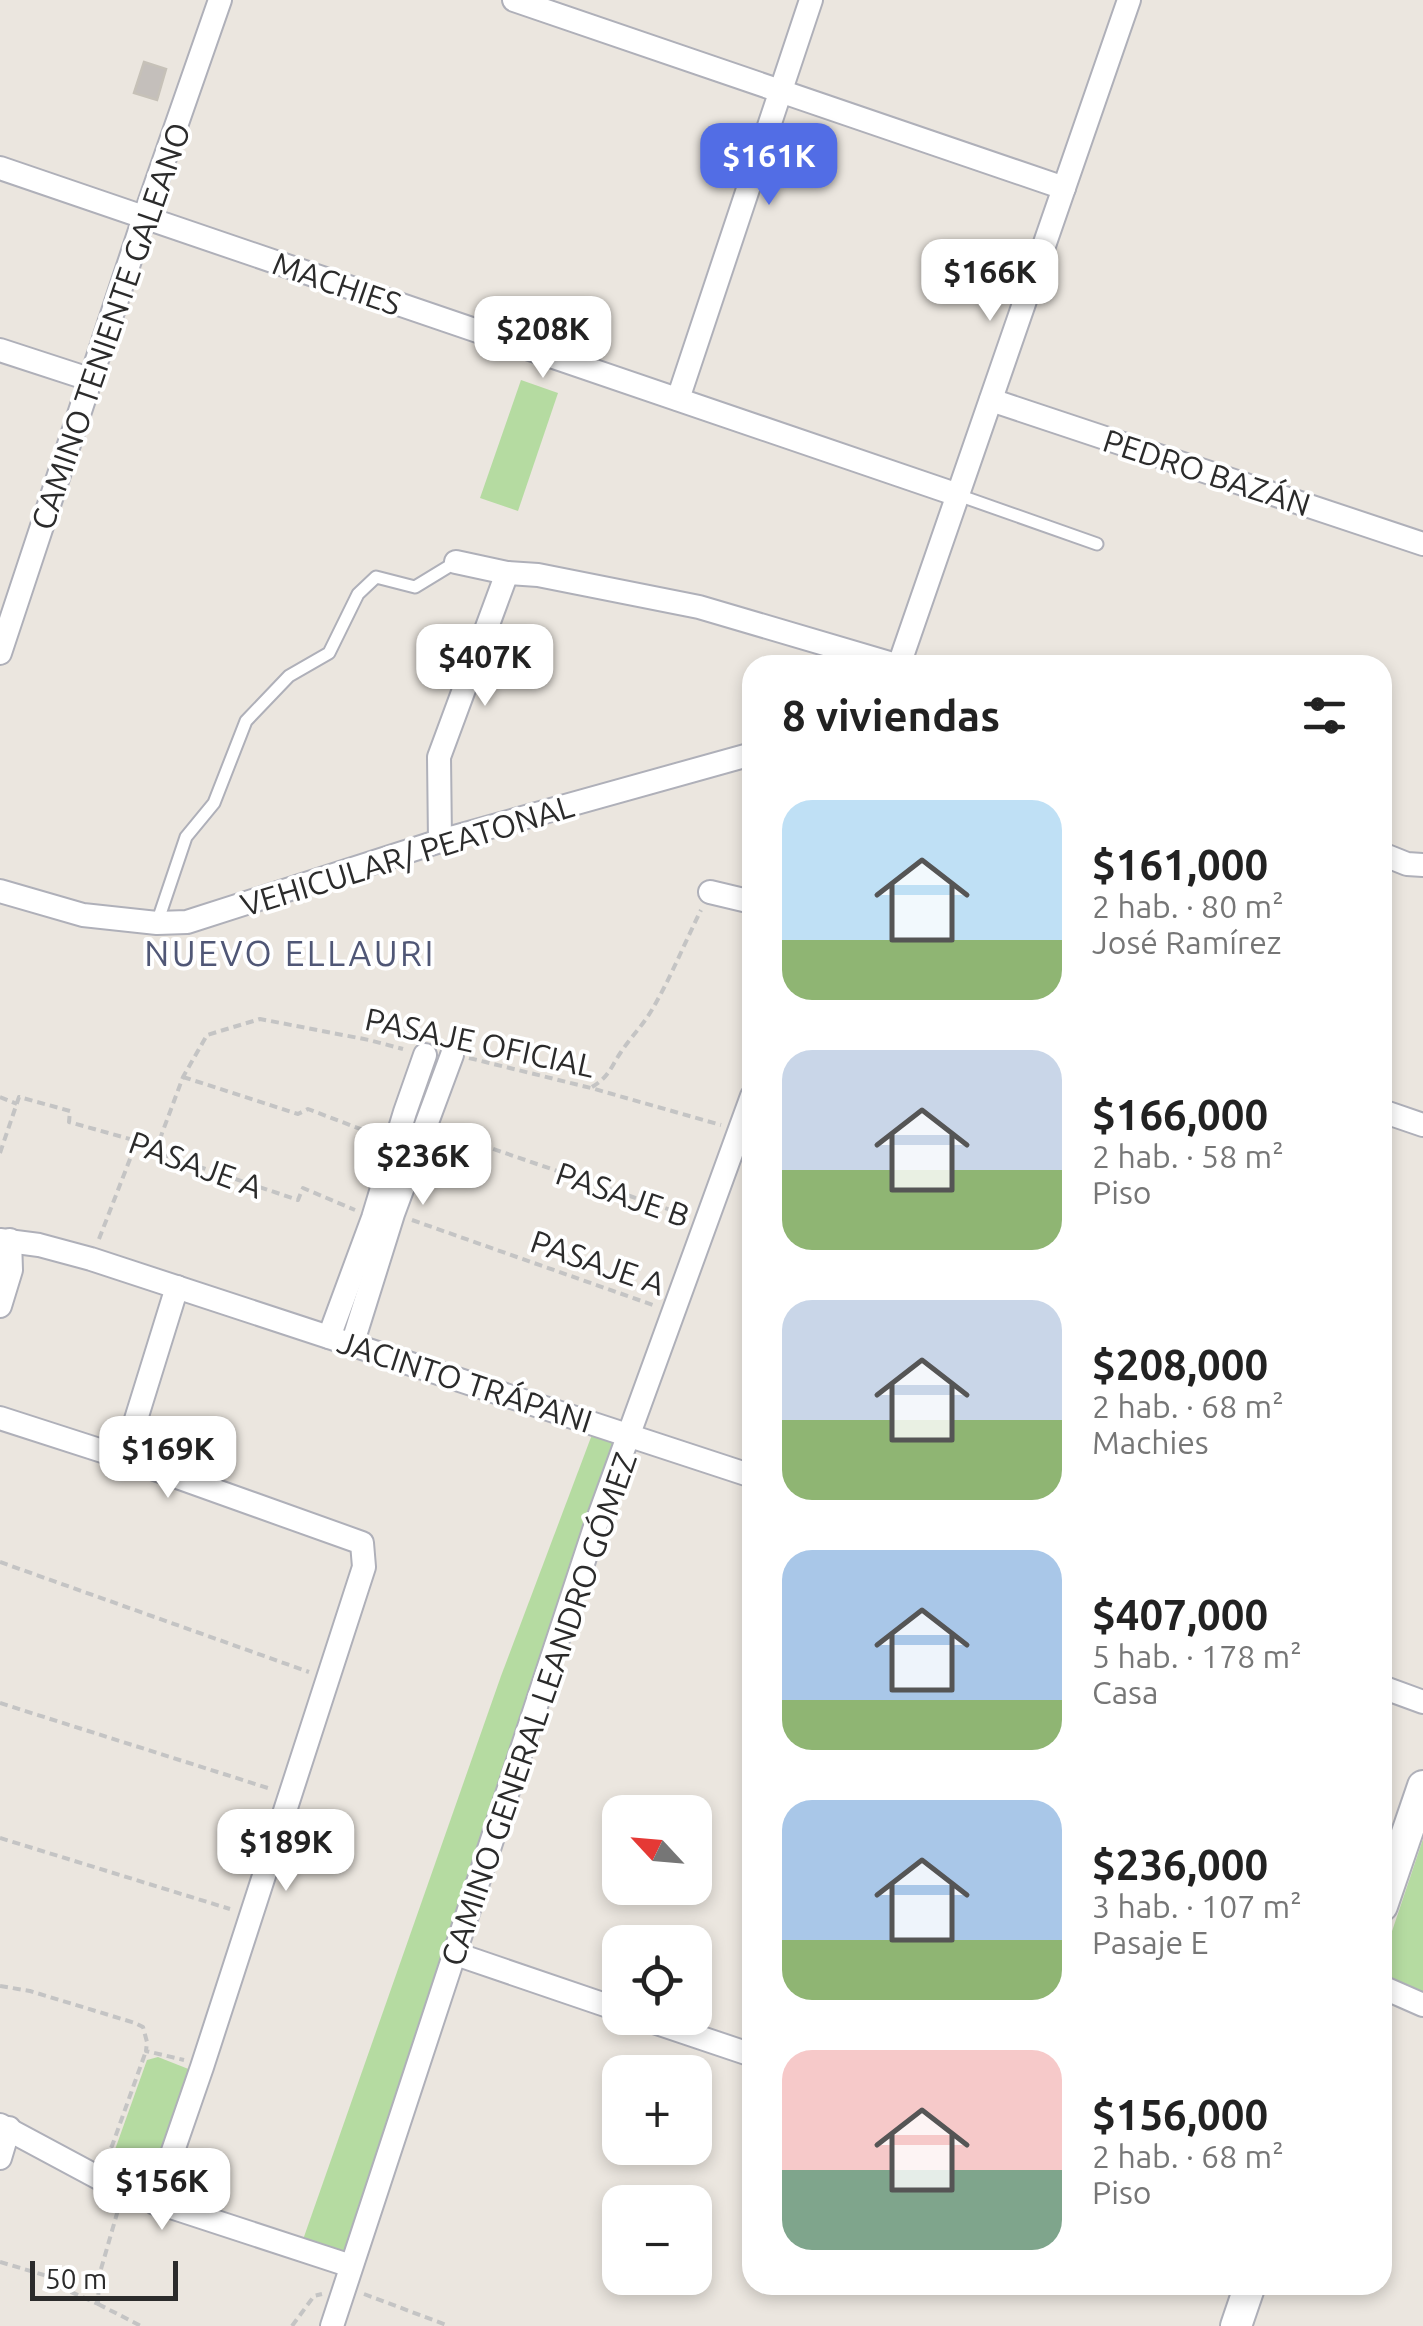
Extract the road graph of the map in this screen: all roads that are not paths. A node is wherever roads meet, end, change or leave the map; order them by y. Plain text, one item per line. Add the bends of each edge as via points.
1 (220, 0) edge
2 (514, 0) edge
3 (811, 0) edge
4 (1129, 0) edge
5 (781, 91) junction
6 (0, 168) edge
7 (1064, 188) junction
8 (144, 218) junction
9 (0, 350) edge
10 (92, 380) junction
11 (678, 399) junction
12 (991, 400) junction
13 (958, 495) junction
14 (1098, 544) dead end
15 (1423, 544) edge
16 (456, 562) joint
17 (507, 573) junction
18 (0, 653) edge
19 (863, 655) edge
20 (901, 655) edge
21 (742, 757) edge
22 (440, 841) junction
23 (1392, 858) edge
24 (1423, 865) edge
25 (0, 892) edge
26 (710, 892) road end
27 (742, 900) edge
28 (157, 923) junction
29 (426, 1055) road end
30 (452, 1055) road end
31 (404, 1112) junction
32 (1392, 1114) edge
33 (742, 1125) edge
34 (1423, 1125) edge
35 (425, 1126) junction
36 (383, 1216) junction
37 (5, 1240) edge
38 (177, 1287) junction
39 (0, 1306) edge
40 (329, 1338) junction
41 (352, 1346) junction
42 (0, 1418) edge
43 (630, 1435) junction
44 (124, 1458) junction
45 (742, 1473) edge
46 (1392, 1691) edge
47 (1423, 1702) edge
48 (1423, 1786) edge
49 (1392, 1877) edge
50 (456, 1954) junction
51 (1392, 1992) edge
52 (602, 2004) edge
53 (1423, 2006) edge
54 (691, 2035) edge
55 (742, 2053) edge
56 (4, 2127) edge
57 (0, 2158) edge
58 (155, 2203) junction
59 (348, 2276) junction
60 (1247, 2295) edge
61 (332, 2326) edge
62 (1236, 2326) edge

1 - 8 street, CAMINO TENIENTE GALEANO
2 - 5 street
3 - 5 street
4 - 7 street
5 - 7 street
5 - 11 street
6 - 8 street, MACHIES
7 - 12 street
8 - 10 street, CAMINO TENIENTE GALEANO
8 - 11 street, MACHIES
9 - 10 street
10 - 18 street, CAMINO TENIENTE GALEANO
11 - 13 street, MACHIES
12 - 13 street
12 - 15 street, PEDRO BAZÁN
13 - 14 lane
13 - 20 street
16 - 17 street
16 - 28 lane via 415,587 376,577 358,594 330,653 288,676 246,722 214,804 186,837
17 - 19 street via 699,607
17 - 22 street via 439,758
21 - 22 street, VEHICULAR/ PEATONAL
22 - 28 street, VEHICULAR/ PEATONAL via 186,922
23 - 24 street
25 - 28 street, VEHICULAR/ PEATONAL via 83,916
26 - 27 street
29 - 31 street
30 - 35 street
31 - 35 street
31 - 36 street
32 - 34 street
33 - 43 street, CAMINO GENERAL LEANDRO GÓMEZ
35 - 36 street
36 - 40 street
36 - 41 street
37 - 38 street, JACINTO TRÁPANI
37 - 39 street via 11,1270
38 - 40 street, JACINTO TRÁPANI
38 - 44 street
40 - 41 street, JACINTO TRÁPANI
41 - 43 street, JACINTO TRÁPANI
42 - 44 street
43 - 45 street, JACINTO TRÁPANI
43 - 50 street, CAMINO GENERAL LEANDRO GÓMEZ
44 - 58 street via 362,1543 364,1566
46 - 47 street
48 - 49 street
50 - 52 street
50 - 59 street, CAMINO GENERAL LEANDRO GÓMEZ
51 - 53 street
54 - 55 street
56 - 57 street
56 - 58 street
58 - 59 street
59 - 61 street, CAMINO GENERAL LEANDRO GÓMEZ
60 - 62 street

